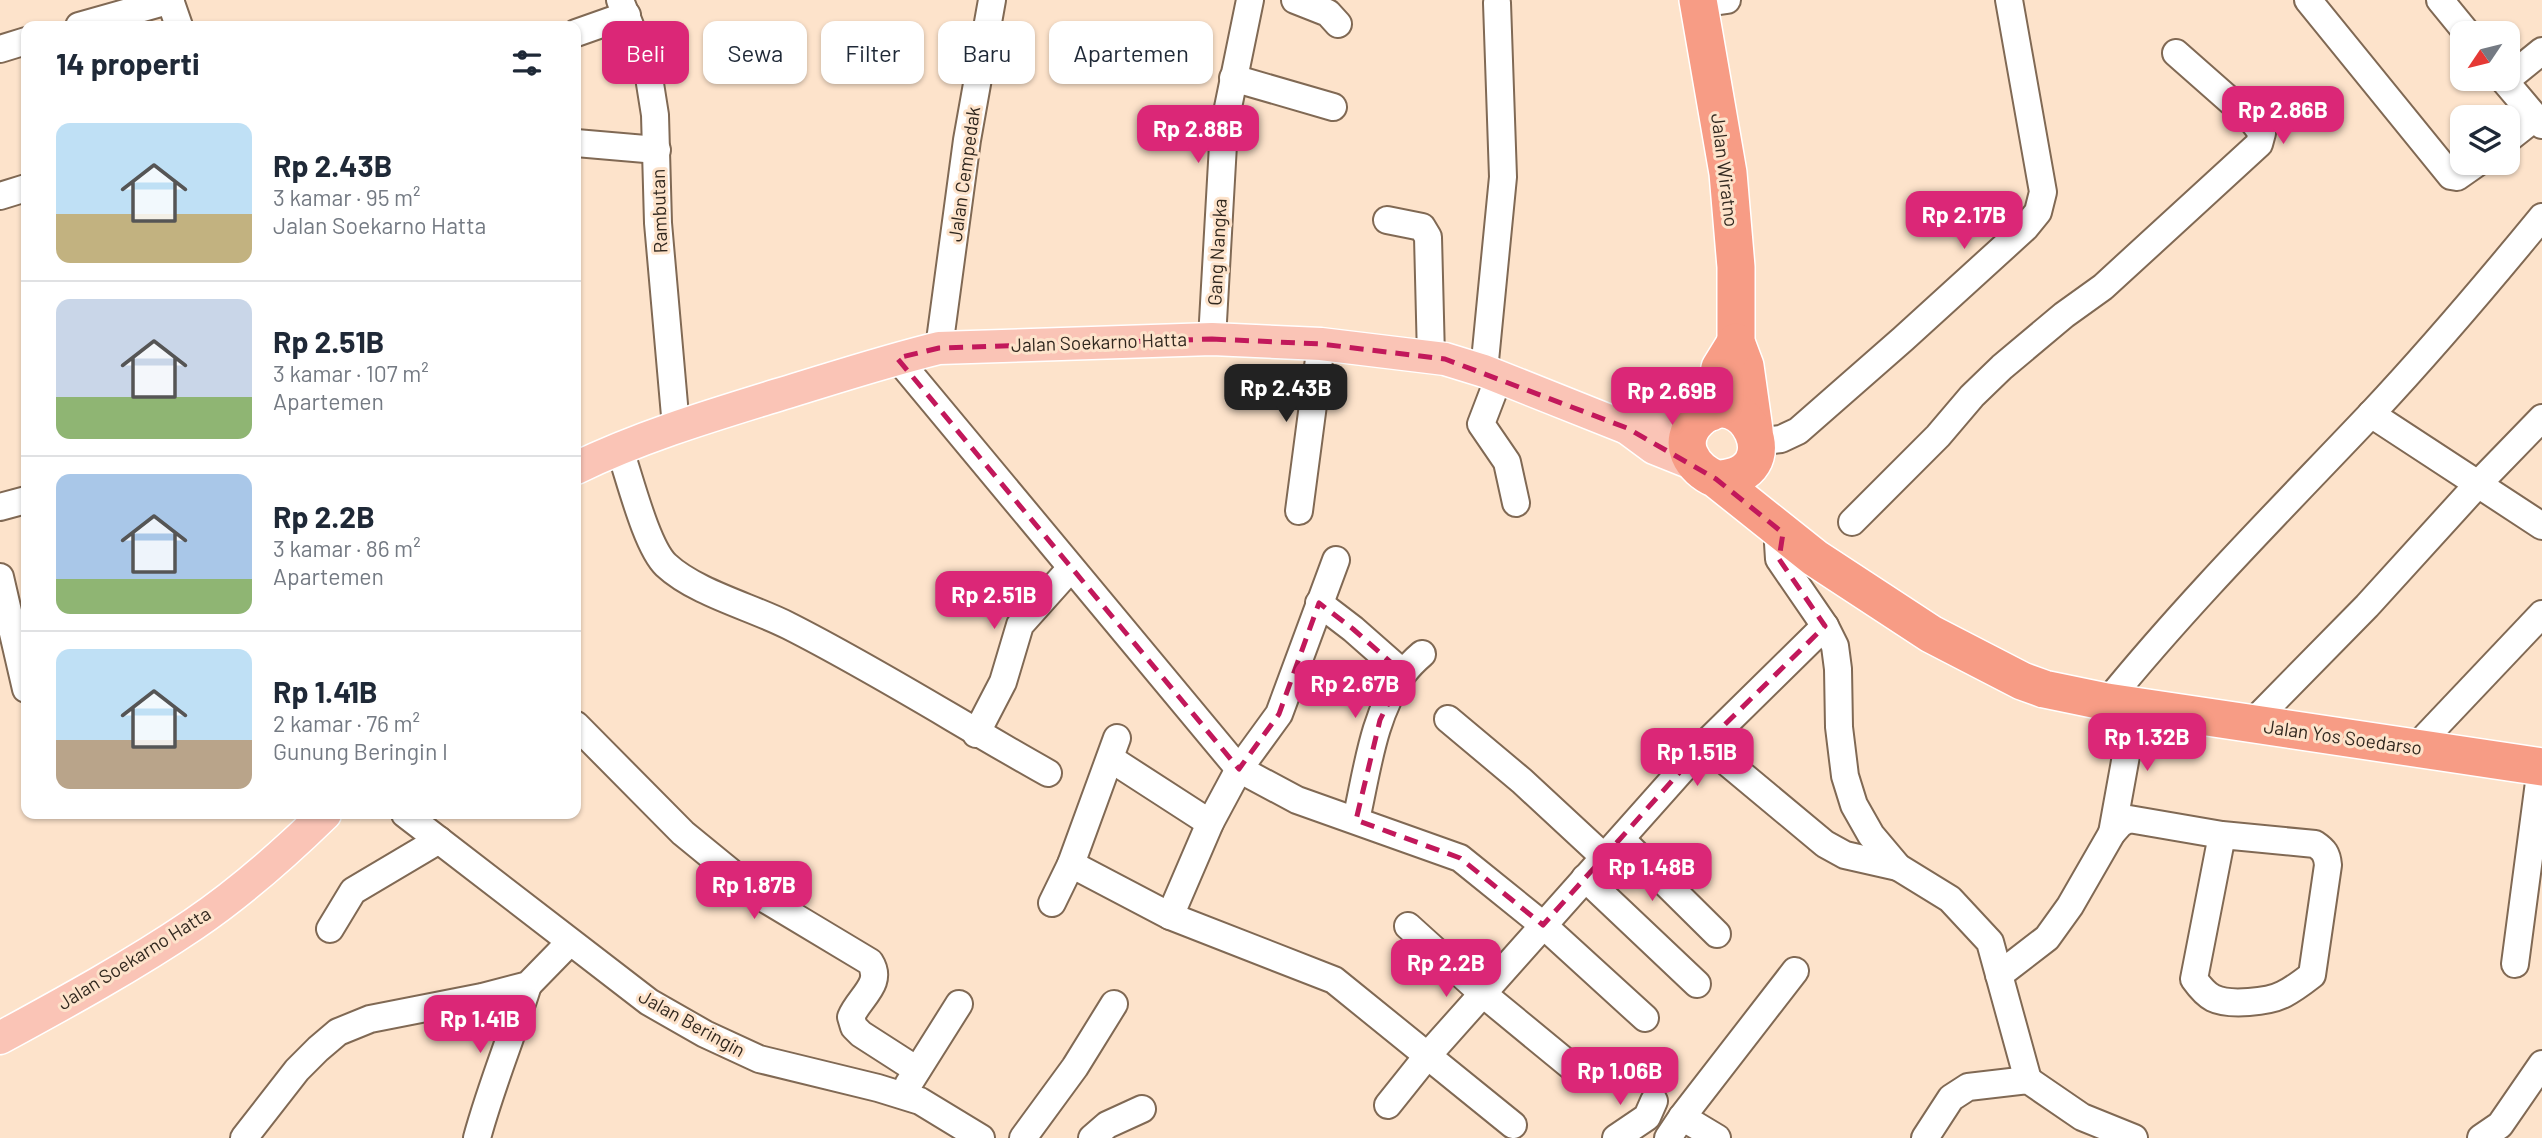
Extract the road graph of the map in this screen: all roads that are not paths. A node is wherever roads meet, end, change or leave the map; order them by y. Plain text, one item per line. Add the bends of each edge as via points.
1 (170, 0) edge
2 (992, 0) edge
3 (1250, 0) edge
4 (1295, 0) edge
5 (2008, 0) edge
6 (2308, 0) edge
7 (2440, 0) edge
8 (1708, 1) edge
9 (1497, 3) dead end
10 (624, 8) edge
11 (96, 21) edge
12 (177, 21) edge
13 (2457, 21) edge
14 (1338, 24) dead end
15 (581, 30) edge
16 (21, 43) edge
17 (0, 49) edge
18 (2542, 51) edge
19 (2176, 53) dead end
20 (2520, 68) edge
21 (1233, 78) junction
22 (2513, 91) edge
23 (1333, 107) dead end
24 (2539, 121) edge
25 (2520, 132) edge
26 (581, 143) edge
27 (657, 150) junction
28 (2450, 175) edge
29 (21, 190) edge
30 (0, 196) edge
31 (2542, 217) edge
32 (1387, 220) dead end
33 (1212, 339) junction
34 (1736, 342) junction
35 (1321, 344) junction
36 (939, 348) junction
37 (1431, 357) junction
38 (897, 358) junction
39 (1492, 374) junction
40 (2371, 414) junction
41 (2542, 418) edge
42 (676, 427) junction
43 (1756, 441) junction
44 (1703, 446) junction
45 (619, 447) junction
46 (581, 466) edge
47 (2477, 484) junction
48 (21, 501) edge
49 (1516, 503) dead end
50 (0, 507) edge
51 (1299, 511) dead end
52 (1852, 522) dead end
53 (2542, 526) edge
54 (1778, 529) junction
55 (1336, 560) dead end
56 (1071, 568) junction
57 (0, 577) edge
58 (1319, 603) junction
59 (2542, 614) edge
60 (1825, 626) junction
61 (1422, 654) dead end
62 (21, 667) edge
63 (1403, 673) junction
64 (2121, 704) junction
65 (1448, 719) dead end
66 (2251, 724) junction
67 (581, 730) edge
68 (976, 734) junction
69 (1705, 744) junction
70 (2416, 747) junction
71 (2542, 767) edge
72 (1239, 769) junction
73 (1048, 774) dead end
74 (320, 819) edge
75 (412, 819) edge
76 (1356, 820) junction
77 (1210, 823) junction
78 (2112, 832) junction
79 (2222, 835) junction
80 (439, 840) junction
81 (1612, 848) junction
82 (1071, 864) junction
83 (1898, 867) junction
84 (1585, 878) junction
85 (1052, 903) dead end
86 (1170, 916) junction
87 (1543, 925) junction
88 (1408, 926) dead end
89 (330, 929) dead end
90 (1717, 934) dead end
91 (570, 942) junction
92 (2515, 964) dead end
93 (1795, 971) dead end
94 (1999, 975) junction
95 (1698, 984) dead end
96 (528, 985) junction
97 (1482, 993) junction
98 (958, 1004) dead end
99 (1114, 1004) dead end
100 (1645, 1018) dead end
101 (0, 1038) edge
102 (1428, 1055) junction
103 (2542, 1064) edge
104 (917, 1070) junction
105 (1578, 1072) dead end
106 (2028, 1080) junction
107 (901, 1095) junction
108 (1654, 1101) dead end
109 (1388, 1105) dead end
110 (1142, 1109) dead end
111 (1513, 1125) dead end
112 (1675, 1127) edge
113 (244, 1138) edge
114 (477, 1138) edge
115 (981, 1138) edge
116 (1023, 1138) edge
117 (1092, 1138) edge
118 (1616, 1138) edge
119 (1717, 1138) edge
120 (1925, 1138) edge
121 (2134, 1138) edge
122 (2481, 1138) edge

1 - 11 street
1 - 12 street
2 - 36 street, Jalan Cempedak via 967,140
3 - 21 street, Gang Nangka
4 - 14 street via 1328,13
5 - 43 street via 2043,192 2038,212 1798,431 1781,439
6 - 28 street
7 - 13 street
8 - 34 highway, Jalan Wiratno via 1728,173
9 - 39 street via 1503,177
10 - 15 street
10 - 27 street, Rambutan via 648,71
16 - 17 street
18 - 20 street
19 - 52 street via 2252,120 2262,133 2259,144 2103,287 2002,367
21 - 23 street
21 - 33 street, Gang Nangka via 1224,127
22 - 24 street
24 - 25 street
26 - 27 street
27 - 42 street, Rambutan via 659,236
29 - 30 street
31 - 40 street
32 - 37 street via 1422,227 1428,237
33 - 35 main road, Jalan Soekarno Hatta
33 - 36 main road, Jalan Soekarno Hatta
34 - 43 highway, Jalan Wiratno via 1745,366
34 - 44 highway, Jalan Wiratno via 1720,368
35 - 37 main road, Jalan Soekarno Hatta
35 - 51 street
36 - 38 main road, Jalan Soekarno Hatta
37 - 39 main road, Jalan Soekarno Hatta
38 - 42 main road, Jalan Soekarno Hatta
38 - 56 street
39 - 44 main road, Jalan Soekarno Hatta via 1628,428 1654,447
39 - 49 street via 1481,424 1507,462
40 - 47 street
40 - 64 street via 2156,641
41 - 47 street
42 - 45 main road, Jalan Soekarno Hatta
43 - 44 highway via 1740,415 1721,410
43 - 44 highway via 1752,463 1730,479
43 - 54 highway
44 - 54 highway, Jalan Yos Soedarso
45 - 46 main road, Jalan Soekarno Hatta
45 - 68 street via 652,542 665,564 726,599 789,625
47 - 53 street
47 - 66 street via 2368,606
48 - 50 street
54 - 60 street via 1779,559
54 - 64 highway, Jalan Yos Soedarso via 1931,634 2011,676 2044,689
55 - 58 street
56 - 68 street via 1020,625 1003,682
56 - 72 street
57 - 62 street
58 - 63 street
58 - 72 street via 1279,714
59 - 70 street
60 - 69 street
60 - 83 street via 1835,646 1845,776 1871,835
61 - 63 street
63 - 76 street via 1380,720
64 - 66 highway, Jalan Yos Soedarso
64 - 78 street
65 - 81 street
66 - 70 highway, Jalan Yos Soedarso
67 - 104 street via 683,833 760,896 870,962 876,979 854,1010 854,1027
68 - 73 street
69 - 81 street
69 - 83 street via 1825,844 1845,855
70 - 71 highway, Jalan Yos Soedarso
71 - 92 street
72 - 76 street via 1297,800
72 - 77 street
74 - 101 main road, Jalan Soekarno Hatta via 195,923 96,986
75 - 80 street, Jalan Beringin
76 - 87 street via 1460,858
77 - 82 street via 1114,748
77 - 86 street
78 - 79 street via 2129,819
78 - 94 street via 2047,938
79 - 79 street via 2315,844 2328,856 2312,975 2282,995 2237,1003 2214,999 2194,979
80 - 89 street via 353,891
80 - 91 street, Jalan Beringin
81 - 84 street
81 - 90 street
82 - 85 street
82 - 86 street
83 - 94 street via 1950,898 1974,922 1990,942
84 - 87 street
84 - 95 street
86 - 102 street via 1335,980
87 - 97 street
87 - 100 street
88 - 97 street
91 - 96 street
91 - 107 street, Jalan Beringin via 649,1002 759,1059
93 - 112 street
94 - 106 street
96 - 113 street via 370,1019 338,1032 298,1070
96 - 114 street
97 - 102 street
97 - 105 street
98 - 104 street
99 - 116 street
102 - 109 street
102 - 111 street
103 - 122 street via 2500,1125
104 - 107 street
106 - 120 street via 1968,1087 1951,1098
106 - 121 street via 2082,1116
107 - 115 street, Jalan Beringin via 920,1101
108 - 118 street via 1647,1117
110 - 117 street via 1107,1125
112 - 119 street

